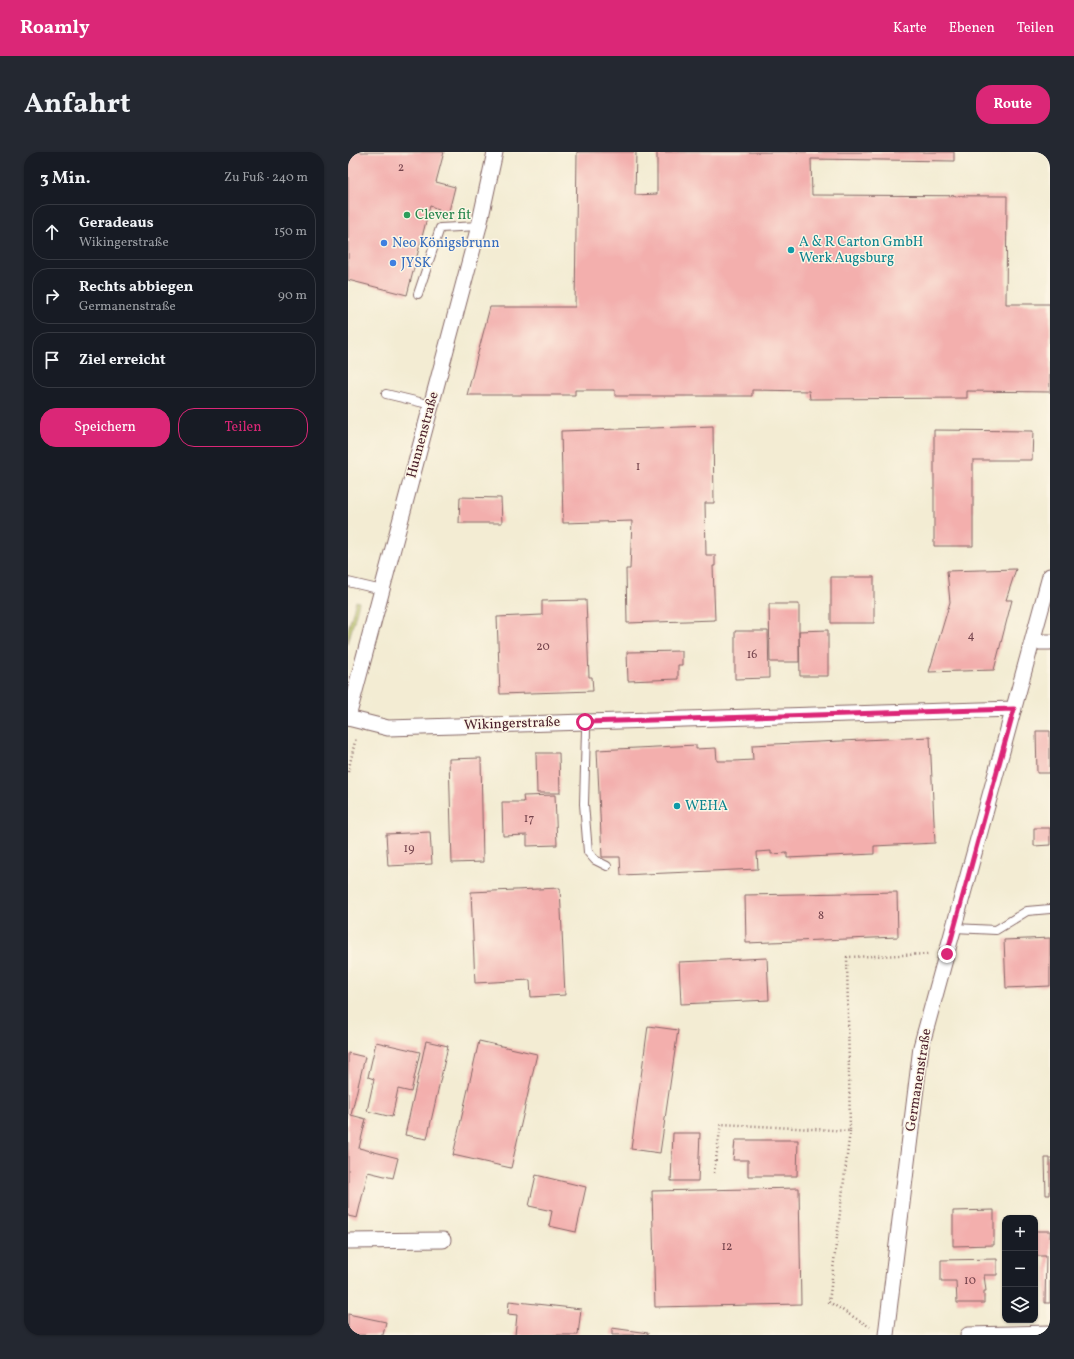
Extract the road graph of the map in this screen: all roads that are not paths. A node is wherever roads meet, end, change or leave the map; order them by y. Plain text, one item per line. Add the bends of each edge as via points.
1 (495, 152) edge
2 (479, 226) junction
3 (418, 294) dead end
4 (386, 394) dead end
5 (432, 405) junction
6 (1050, 576) edge
7 (348, 582) edge
8 (382, 590) junction
9 (1032, 642) junction
10 (1050, 642) edge
11 (1014, 709) junction
12 (348, 717) edge
13 (585, 722) junction
14 (607, 866) dead end
15 (1050, 909) edge
16 (954, 928) junction
17 (443, 1240) dead end
18 (348, 1241) edge
19 (881, 1333) edge
20 (1050, 1333) edge
21 (968, 1335) edge

1 - 2 street, Hunnenstraße
2 - 3 lane via 440,228
2 - 5 street, Hunnenstraße
4 - 5 lane
5 - 8 street, Hunnenstraße
6 - 9 street, Germanenstraße
7 - 8 lane
8 - 12 street, Hunnenstraße
9 - 10 street
9 - 11 street, Germanenstraße
11 - 13 street, Wikingerstraße
11 - 16 street, Germanenstraße
12 - 13 street, Wikingerstraße via 388,728
13 - 14 lane via 584,804 588,852 595,860
15 - 16 lane via 1027,911 996,930
16 - 19 street, Germanenstraße via 921,1047
17 - 18 street
20 - 21 street

